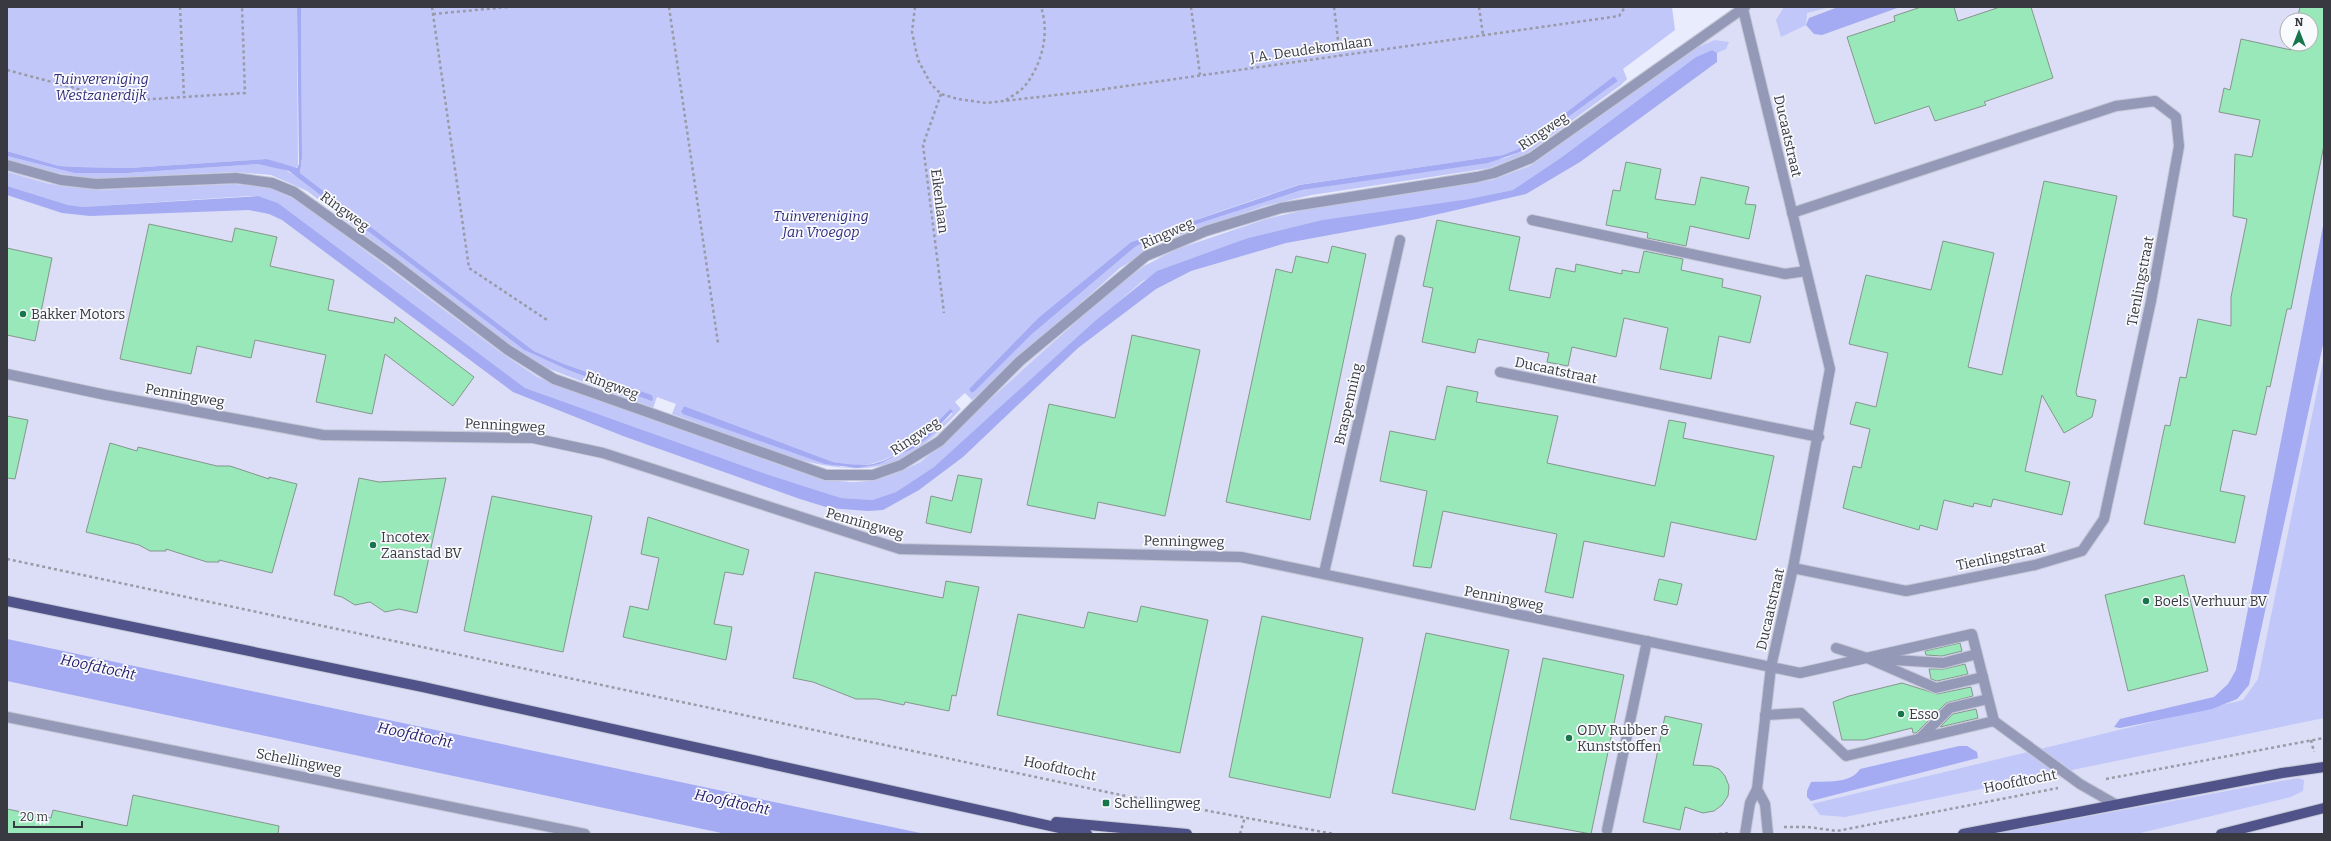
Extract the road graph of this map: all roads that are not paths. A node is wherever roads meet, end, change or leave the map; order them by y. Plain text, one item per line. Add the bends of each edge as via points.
1 (1744, 8) edge
2 (7, 165) edge
3 (1792, 213) junction
4 (1532, 220) dead end
5 (1400, 240) dead end
6 (1806, 270) junction
7 (1500, 372) dead end
8 (7, 374) edge
9 (1819, 437) junction
10 (1794, 568) junction
11 (1324, 573) junction
12 (7, 601) edge
13 (1647, 641) junction
14 (1836, 648) dead end
15 (1977, 654) junction
16 (1867, 658) junction
17 (1771, 667) junction
18 (1983, 677) junction
19 (1988, 698) junction
20 (1765, 715) junction
21 (7, 717) edge
22 (1994, 721) junction
23 (1920, 738) junction
24 (2324, 767) edge
25 (1757, 788) junction
26 (2115, 804) junction
27 (2324, 808) edge
28 (1015, 818) junction
29 (1607, 830) dead end
30 (1768, 831) edge
31 (1745, 832) edge
32 (585, 834) edge
33 (1087, 834) edge
34 (1187, 834) edge
35 (1963, 834) edge
36 (2221, 834) edge

1 - 2 street, Ringweg via 1523,161 1477,177 1281,208 1206,231 1146,256 1020,361 940,441 901,465 873,475 826,475 554,379 508,350 294,192 272,183 236,178 96,184 60,180
1 - 3 street, Ducaatstraat
3 - 6 street, Ducaatstraat
3 - 10 street, Tienlingstraat via 2116,106 2154,101 2176,117 2179,146 2145,332 2104,519 2082,551 2035,564 1906,591
4 - 6 street via 1785,274
5 - 11 street, Braspenning
6 - 9 street, Ducaatstraat via 1830,369
7 - 9 street, Ducaatstraat
8 - 11 street, Penningweg via 114,397 323,435 533,438 603,454 900,549 1241,557
9 - 10 street, Ducaatstraat
10 - 17 street, Ducaatstraat
11 - 13 street, Penningweg
12 - 28 main road via 423,687
13 - 17 street, Penningweg
13 - 29 street
14 - 16 street
15 - 16 street via 1943,663
15 - 16 street, Penningweg via 1972,634
15 - 18 street
16 - 17 street, Penningweg via 1800,673
16 - 18 street via 1936,688
17 - 20 street, Ducaatstraat
18 - 19 street
19 - 22 street
19 - 23 street via 1950,708
20 - 23 street via 1801,713 1846,756
20 - 25 street, Ducaatstraat
21 - 32 street, Schellingweg
22 - 23 street
22 - 26 street via 2080,784
24 - 26 main road
25 - 30 street via 1765,804
25 - 31 street, Ducaatstraat via 1750,803
26 - 35 main road
27 - 36 main road
28 - 33 main road
28 - 34 main road

